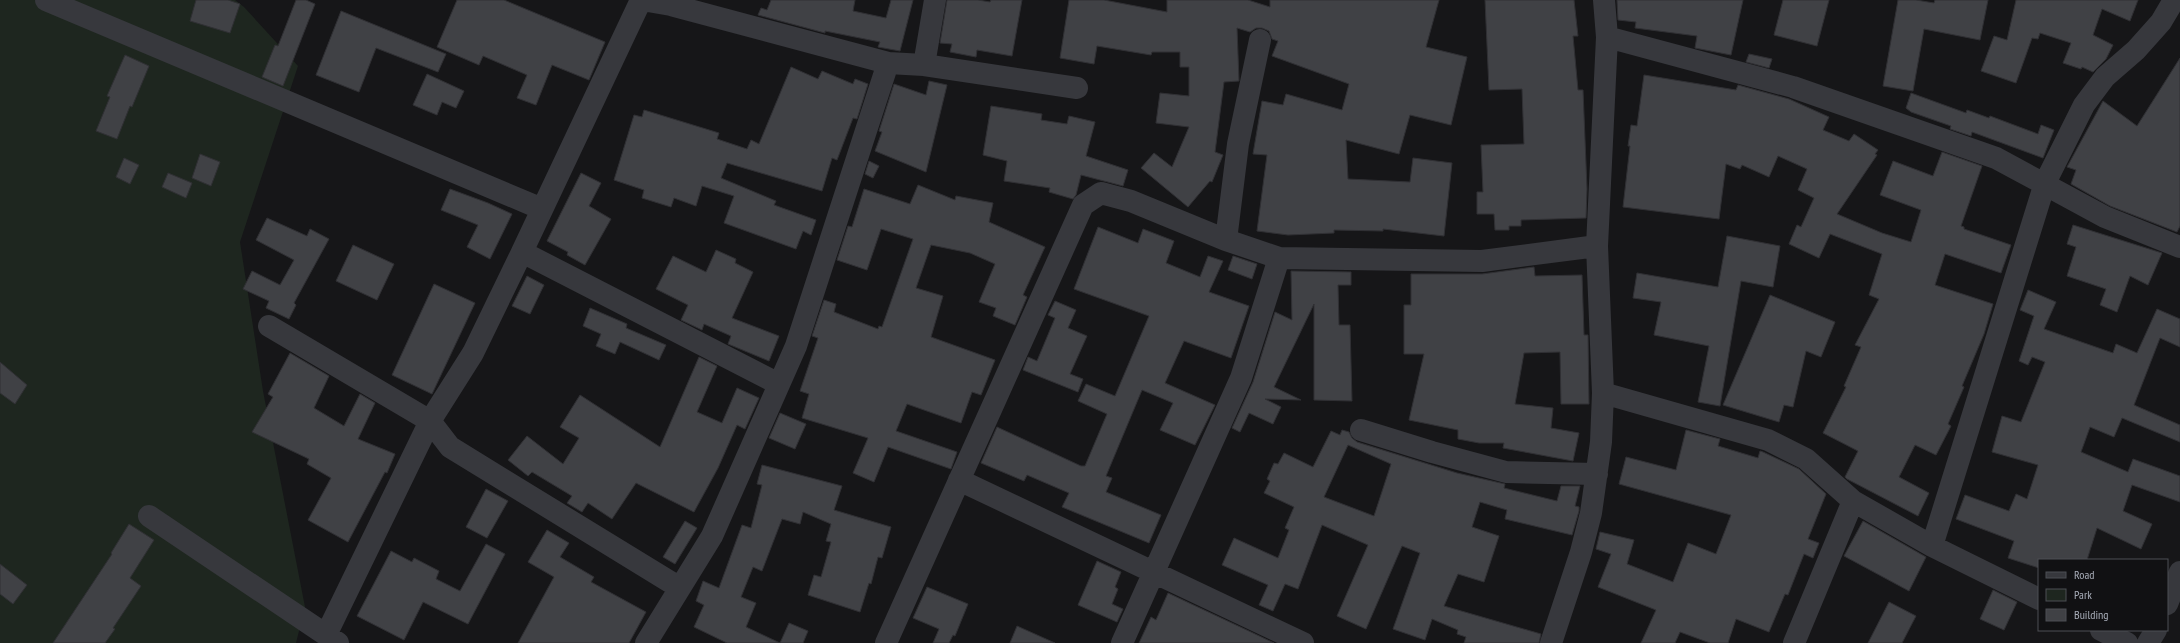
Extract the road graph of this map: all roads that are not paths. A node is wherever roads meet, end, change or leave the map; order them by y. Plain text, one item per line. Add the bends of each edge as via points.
1 (46, 0) edge
2 (641, 0) edge
3 (935, 0) edge
4 (1604, 0) edge
5 (2174, 0) edge
6 (1607, 37) junction
7 (1260, 40) dead end
8 (888, 63) junction
9 (924, 65) junction
10 (1077, 88) dead end
11 (2046, 183) junction
12 (542, 209) junction
13 (1226, 240) junction
14 (1597, 246) junction
15 (2180, 248) edge
16 (522, 252) junction
17 (1279, 258) junction
18 (269, 326) dead end
19 (779, 384) junction
20 (1603, 393) junction
21 (430, 421) junction
22 (1361, 430) dead end
23 (1597, 474) junction
24 (959, 480) junction
25 (1853, 501) junction
26 (149, 516) dead end
27 (1932, 546) junction
28 (2180, 572) edge
29 (1154, 574) junction
30 (680, 588) junction
31 (2038, 599) edge
32 (2168, 602) edge
33 (2103, 631) edge
34 (2155, 631) edge
35 (332, 639) edge
36 (646, 643) edge
37 (886, 643) edge
38 (1122, 643) edge
39 (1303, 643) edge
40 (1551, 643) edge
41 (1794, 643) edge
42 (2127, 643) edge
43 (2148, 643) edge

1 - 12 street
2 - 8 street via 671,5
2 - 12 street
3 - 9 street
4 - 6 street
5 - 11 street via 2161,22 2136,50 2104,77 2084,105
6 - 11 street via 1793,87 1996,158
6 - 14 street
7 - 13 street via 1238,144
8 - 9 street
8 - 19 street via 796,346
9 - 10 street
11 - 15 street via 2105,217
11 - 27 street
12 - 16 street
13 - 17 street
13 - 24 street via 1131,201 1101,193 1083,205
14 - 17 street via 1482,261
14 - 20 street
16 - 19 street
16 - 21 street via 473,353
17 - 29 street via 1241,378
18 - 21 street
19 - 30 street via 712,536
20 - 23 street
20 - 25 street via 1768,440 1806,460
21 - 30 street via 450,447
21 - 35 street
22 - 23 street via 1506,472
23 - 40 street via 1581,552
24 - 29 street
24 - 37 street
25 - 27 street
25 - 41 street
26 - 35 street
27 - 31 street
28 - 32 street
29 - 38 street
29 - 39 street
30 - 36 street
33 - 42 street
34 - 43 street

